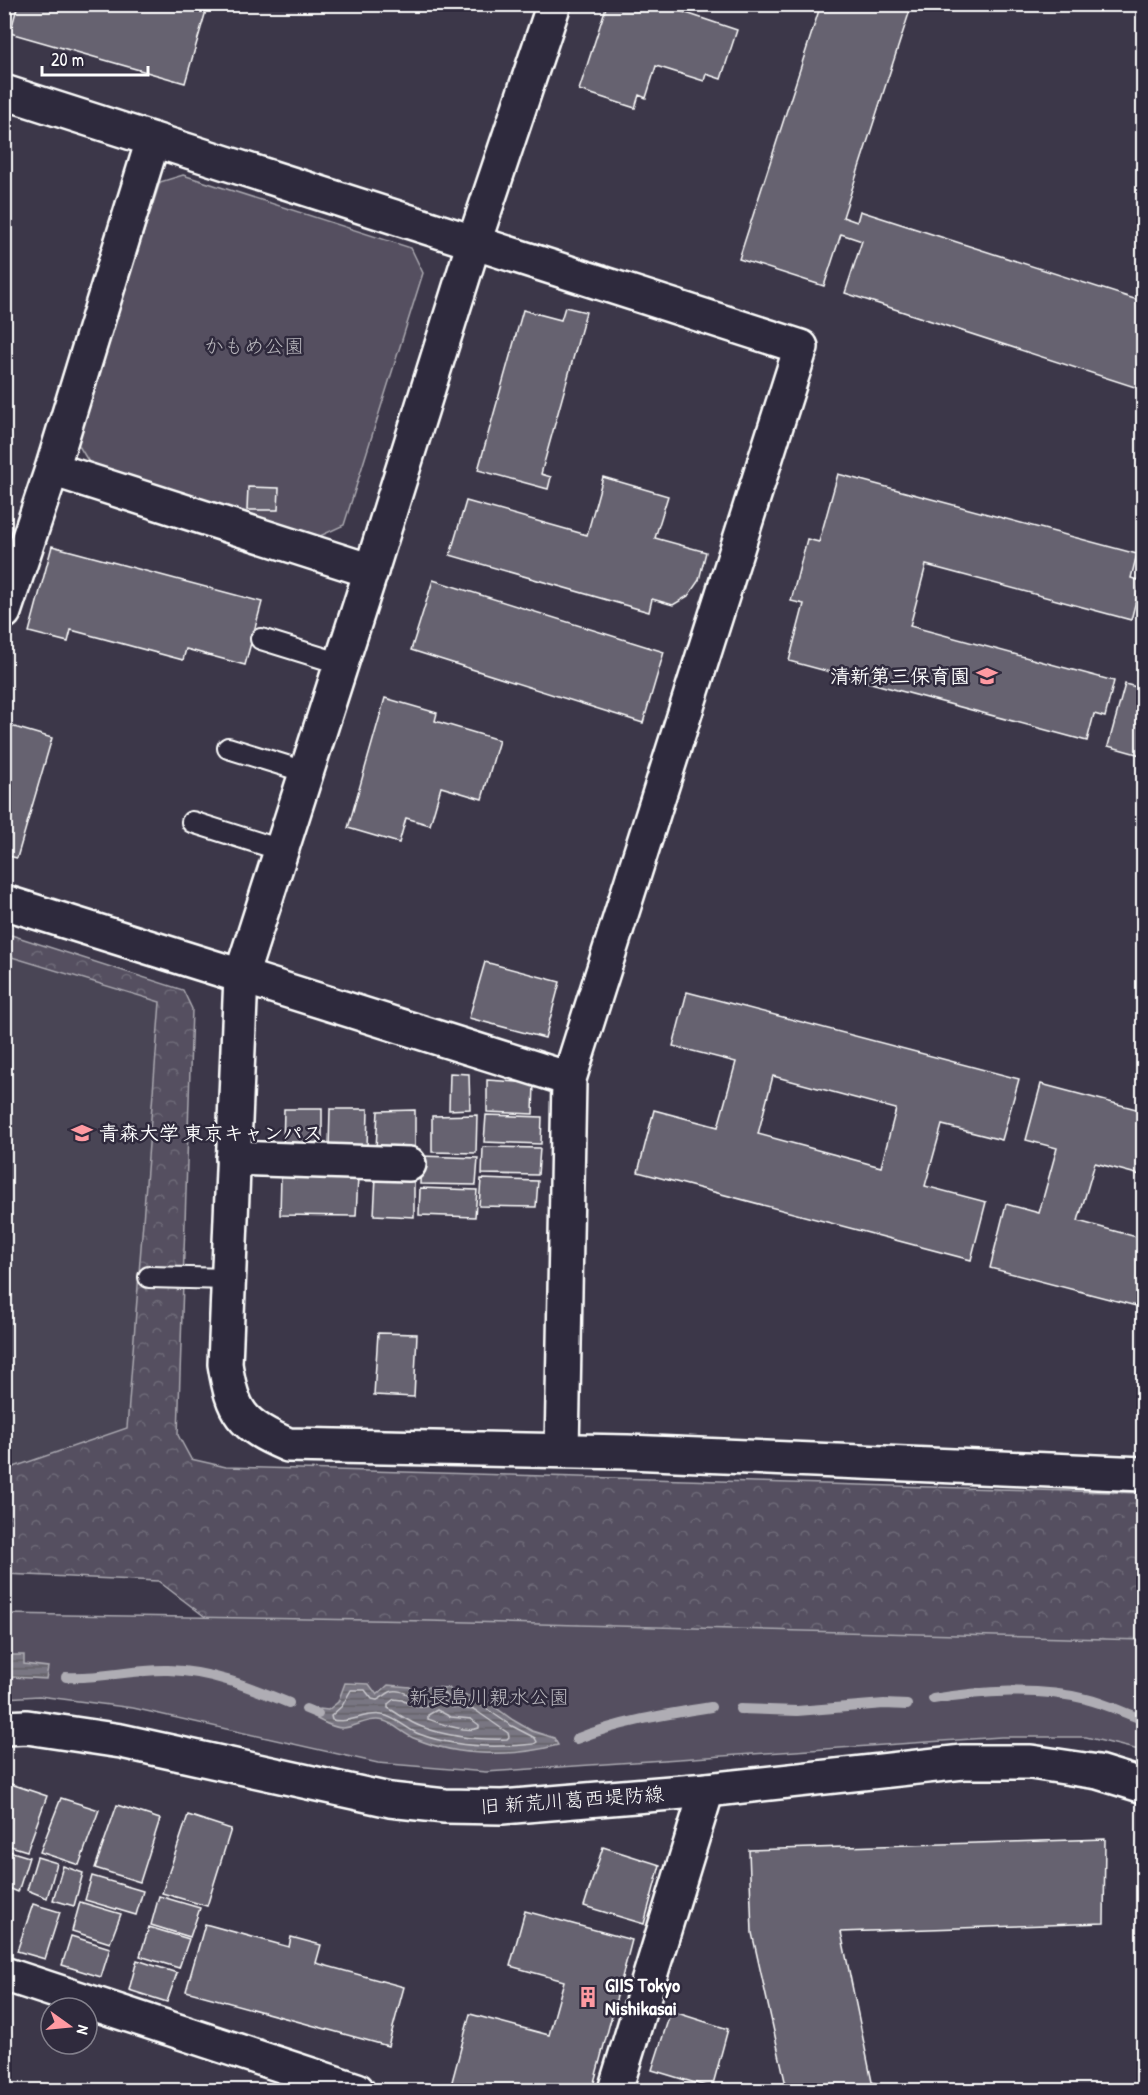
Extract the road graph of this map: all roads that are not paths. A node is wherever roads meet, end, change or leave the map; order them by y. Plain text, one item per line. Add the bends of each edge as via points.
1 (554, 4) edge
2 (4, 92) edge
3 (153, 140) junction
4 (474, 242) junction
5 (52, 469) junction
6 (371, 571) junction
7 (4, 612) edge
8 (261, 639) dead end
9 (342, 664) junction
10 (228, 748) dead end
11 (306, 772) junction
12 (192, 822) dead end
13 (281, 850) junction
14 (4, 902) edge
15 (241, 976) junction
16 (569, 1078) junction
17 (233, 1158) junction
18 (409, 1164) dead end
19 (149, 1277) dead end
20 (228, 1279) junction
21 (562, 1450) junction
22 (1143, 1474) edge
23 (4, 1728) edge
24 (1143, 1786) edge
25 (707, 1790) junction
26 (4, 1974) edge
27 (357, 2091) edge
28 (615, 2091) edge

1 - 4 street
2 - 3 street
3 - 4 street
3 - 5 street
4 - 6 street
4 - 16 street via 801,347
5 - 6 street
5 - 7 street
6 - 9 street
8 - 9 lane
9 - 11 street
10 - 11 lane
11 - 13 street
12 - 13 lane
13 - 15 street
14 - 15 street
15 - 16 street
15 - 17 street
16 - 21 street
17 - 18 street
17 - 20 street
19 - 20 lane
20 - 21 street via 225,1364 229,1392 243,1419 263,1435 288,1444
21 - 22 street
23 - 25 street, 旧 新荒川葛西堤防線 via 27,1727 121,1741 390,1800 445,1806 502,1807
24 - 25 street, 旧 新荒川葛西堤防線 via 1098,1772 1020,1762 963,1762
25 - 28 street
26 - 27 street

